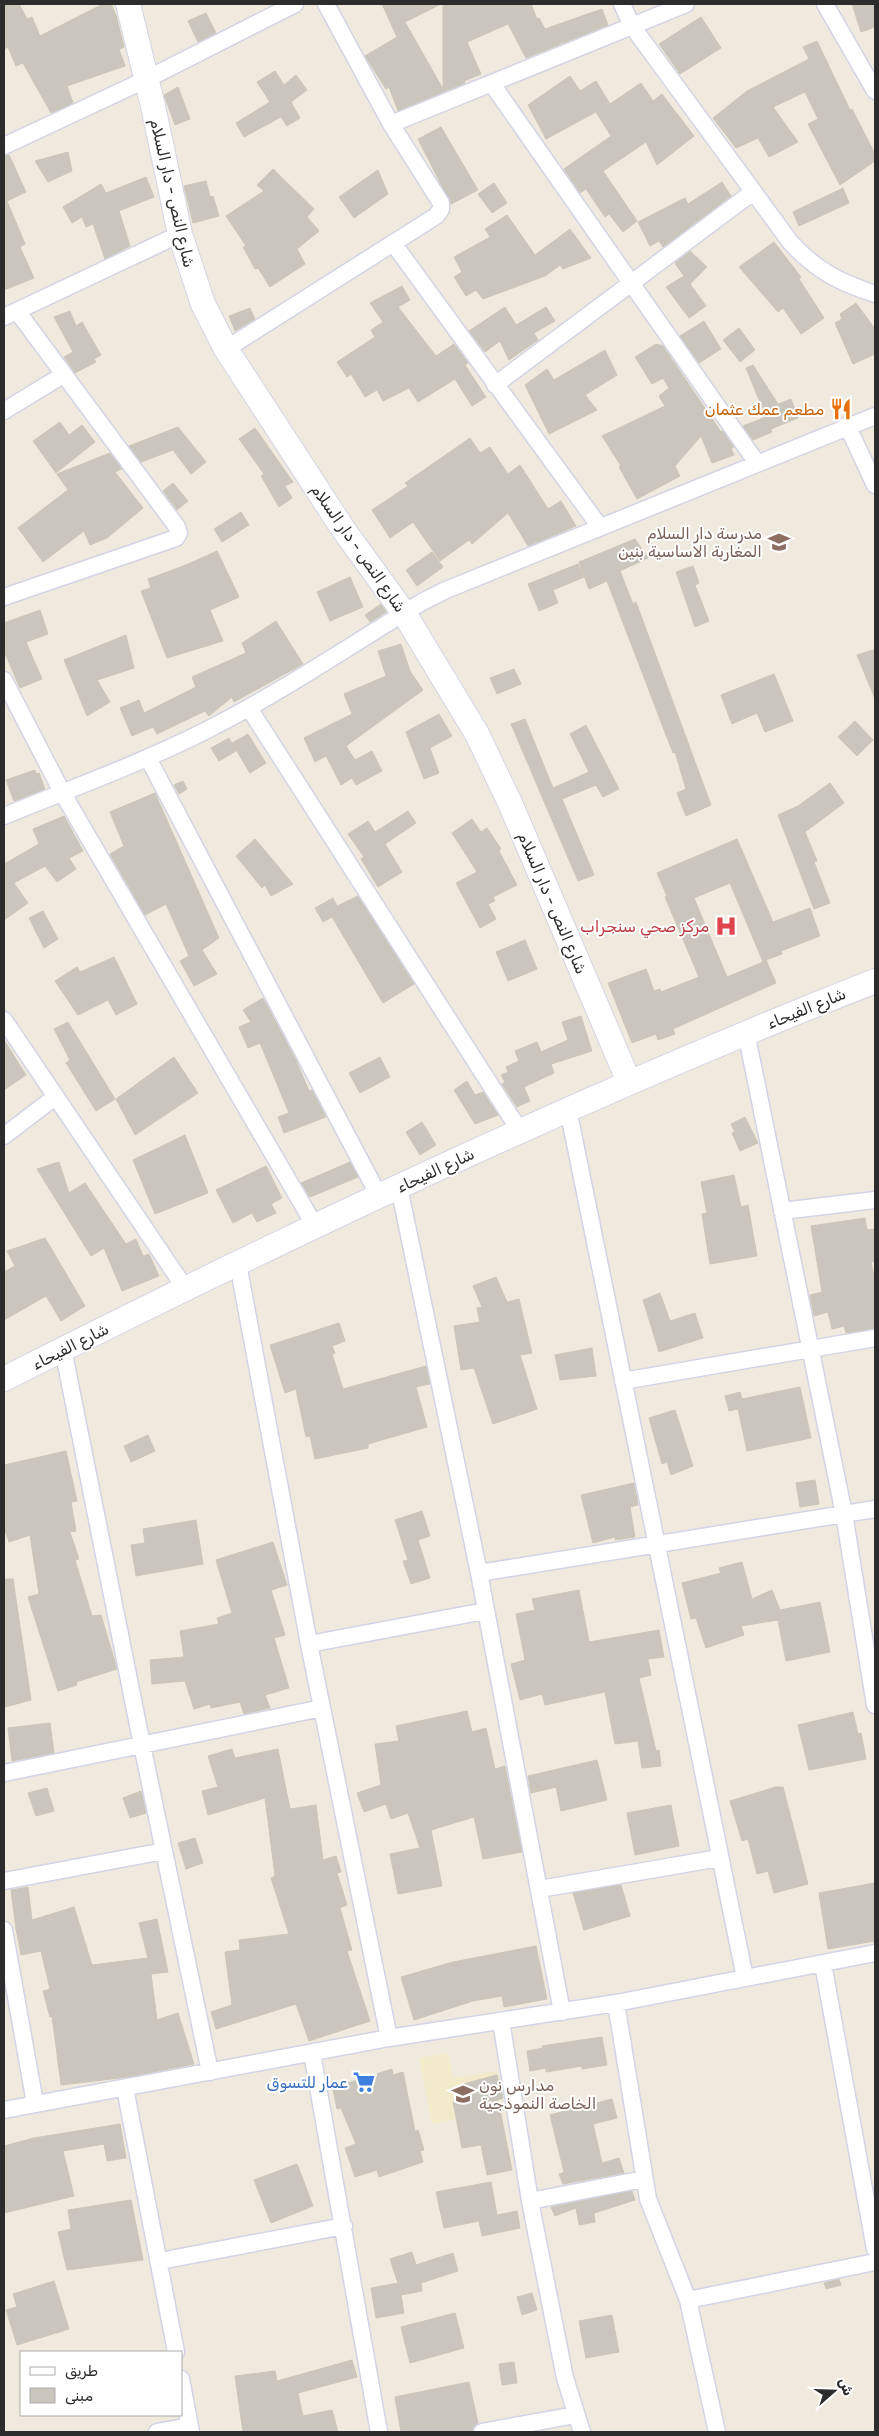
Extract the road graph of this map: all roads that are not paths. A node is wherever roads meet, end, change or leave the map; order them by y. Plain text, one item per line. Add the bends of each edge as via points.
1 (128, 4) edge
2 (295, 4) edge
3 (326, 4) edge
4 (622, 4) edge
5 (686, 4) edge
6 (825, 4) edge
7 (632, 26) junction
8 (147, 79) junction
9 (492, 84) junction
10 (875, 91) edge
11 (391, 124) junction
12 (4, 146) edge
13 (753, 192) junction
14 (180, 234) junction
15 (393, 243) junction
16 (631, 285) junction
17 (875, 294) edge
18 (10, 314) edge
19 (226, 349) junction
20 (63, 375) junction
21 (495, 385) junction
22 (4, 411) edge
23 (875, 416) edge
24 (847, 426) junction
25 (757, 463) junction
26 (875, 485) edge
27 (600, 526) junction
28 (4, 597) edge
29 (404, 613) junction
30 (4, 680) edge
31 (249, 708) junction
32 (148, 758) junction
33 (62, 792) junction
34 (4, 816) edge
35 (875, 981) edge
36 (4, 1020) edge
37 (746, 1032) junction
38 (629, 1082) junction
39 (55, 1097) junction
40 (568, 1109) junction
41 (520, 1131) junction
42 (4, 1136) edge
43 (389, 1191) junction
44 (875, 1200) edge
45 (782, 1211) junction
46 (315, 1226) junction
47 (238, 1264) junction
48 (185, 1288) junction
49 (875, 1338) edge
50 (64, 1349) junction
51 (809, 1350) junction
52 (4, 1379) edge
53 (623, 1381) junction
54 (875, 1509) edge
55 (844, 1514) junction
56 (655, 1543) junction
57 (479, 1573) junction
58 (485, 1611) junction
59 (309, 1644) junction
60 (875, 1705) edge
61 (322, 1708) junction
62 (142, 1745) junction
63 (4, 1773) edge
64 (164, 1850) junction
65 (719, 1858) junction
66 (4, 1880) edge
67 (540, 1889) junction
68 (4, 1930) edge
69 (875, 1953) edge
70 (823, 1964) junction
71 (745, 1978) junction
72 (616, 2003) junction
73 (562, 2012) junction
74 (501, 2021) junction
75 (389, 2038) junction
76 (312, 2053) junction
77 (210, 2072) junction
78 (125, 2088) junction
79 (35, 2103) junction
80 (4, 2110) edge
81 (644, 2179) junction
82 (530, 2201) junction
83 (344, 2226) junction
84 (875, 2249) edge
85 (160, 2261) junction
86 (875, 2262) edge
87 (688, 2300) junction
88 (176, 2351) edge
89 (182, 2385) edge
90 (575, 2415) junction
91 (190, 2429) edge
92 (158, 2432) edge
93 (379, 2432) edge
94 (482, 2432) edge
95 (582, 2432) edge
96 (717, 2432) edge

1 - 8 street, شارع النص - دار السلام
2 - 8 street
3 - 11 street
4 - 7 street
5 - 7 street
6 - 10 street
7 - 9 street
7 - 13 street
8 - 12 street
8 - 14 street, شارع النص - دار السلام
9 - 11 street
9 - 16 street
11 - 15 street via 441,203 441,210 436,216
13 - 16 street
13 - 17 street via 804,257 842,283
14 - 18 street
14 - 19 street, شارع النص - دار السلام via 203,304
15 - 19 street
15 - 21 street
16 - 21 street
16 - 25 street
18 - 20 street
19 - 29 street, شارع النص - دار السلام via 343,529
20 - 22 street
20 - 28 street via 179,533 176,538
21 - 27 street
23 - 24 street
24 - 25 street
24 - 26 street
25 - 27 street
27 - 29 street via 446,590
29 - 31 street
29 - 38 street, شارع النص - دار السلام via 477,734 510,803
30 - 33 street
31 - 32 street
31 - 41 street
32 - 33 street
32 - 43 street
33 - 34 street
33 - 46 street
35 - 37 street, شارع الفيحاء
36 - 39 street
37 - 38 street, شارع الفيحاء
37 - 45 street
38 - 40 street, شارع الفيحاء
39 - 42 street
39 - 48 street
40 - 41 street, شارع الفيحاء
40 - 53 street
41 - 43 street, شارع الفيحاء
43 - 46 street, شارع الفيحاء
43 - 57 street
44 - 45 street
45 - 51 street
46 - 47 street, شارع الفيحاء
47 - 48 street, شارع الفيحاء
47 - 59 street
48 - 50 street, شارع الفيحاء
49 - 51 street
50 - 52 street, شارع الفيحاء
50 - 62 street
51 - 53 street
51 - 55 street
53 - 56 street
54 - 55 street
55 - 56 street
55 - 60 street
56 - 57 street
56 - 65 street
57 - 58 street
58 - 59 street
58 - 67 street
59 - 61 street
61 - 62 street
61 - 75 street
62 - 63 street
62 - 64 street
64 - 66 street
64 - 77 street
65 - 67 street
65 - 71 street
67 - 73 street
68 - 79 street
69 - 70 street
70 - 71 street
70 - 84 street
71 - 72 street
72 - 73 street
72 - 81 street
73 - 74 street
74 - 75 street
74 - 82 street
75 - 76 street
76 - 77 street
76 - 83 street
77 - 78 street
78 - 79 street
78 - 85 street
79 - 80 street
81 - 82 street
81 - 87 street via 654,2217
82 - 90 street
83 - 85 street
83 - 93 street
85 - 88 street
86 - 87 street
87 - 96 street
89 - 91 street
90 - 94 street
90 - 95 street
91 - 92 street

